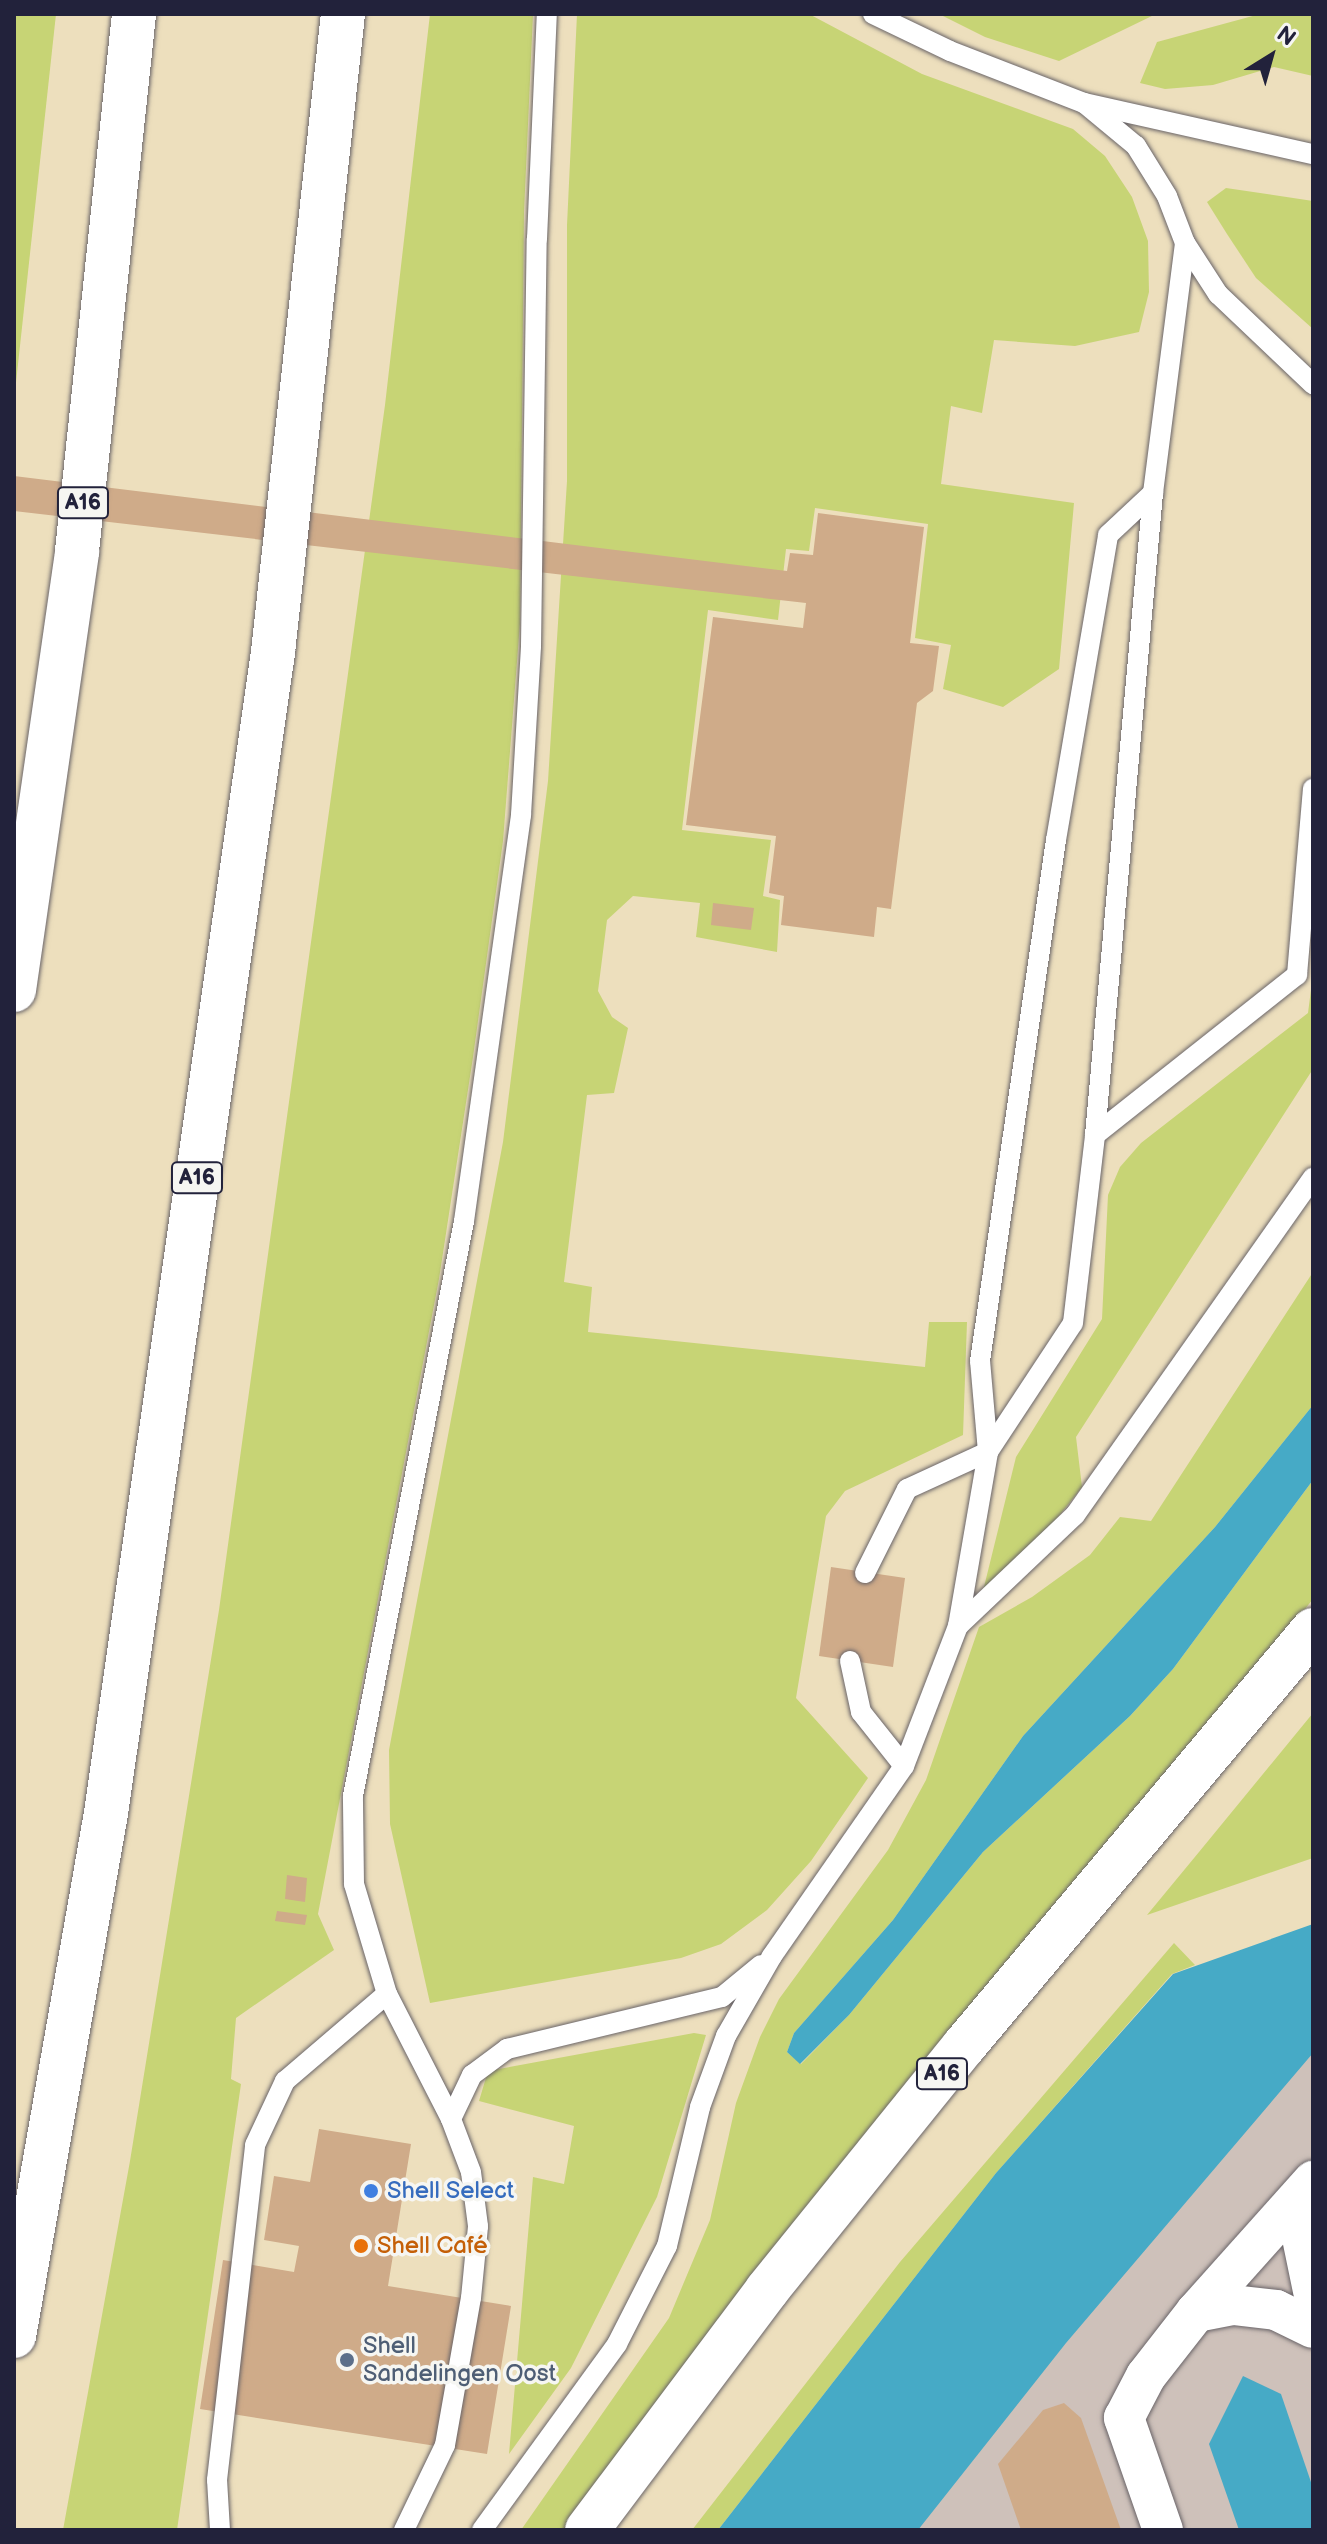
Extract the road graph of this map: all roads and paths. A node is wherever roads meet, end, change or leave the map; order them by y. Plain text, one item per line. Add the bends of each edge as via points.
1 (134, 14) edge
2 (343, 14) edge
3 (547, 14) edge
4 (873, 14) edge
5 (1084, 103) junction
6 (1313, 154) edge
7 (1185, 243) junction
8 (1313, 384) edge
9 (1153, 493) junction
10 (1313, 789) edge
11 (14, 990) edge
12 (1095, 1135) junction
13 (1313, 1178) edge
14 (988, 1452) junction
15 (865, 1573) dead end
16 (958, 1626) junction
17 (1313, 1630) edge
18 (850, 1661) dead end
19 (904, 1766) junction
20 (772, 1956) junction
21 (387, 1994) junction
22 (451, 2119) junction
23 (1308, 2187) edge
24 (1313, 2291) edge
25 (1196, 2312) junction
26 (1313, 2328) edge
27 (14, 2336) edge
28 (220, 2530) edge
29 (404, 2530) edge
30 (482, 2530) edge
31 (587, 2530) edge
32 (1163, 2530) edge

1 - 11 highway, A16 via 77,551
2 - 27 highway, A16 via 273,652 106,1813
3 - 21 lane via 537,239 532,630 521,815 464,1221 353,1796 354,1884
4 - 5 lane via 950,51
5 - 6 lane
5 - 7 lane via 1136,146 1167,196
7 - 8 lane via 1218,294
7 - 9 lane
9 - 12 lane
9 - 14 lane via 1108,535 1056,840 980,1361
10 - 12 lane via 1297,975
12 - 14 lane via 1073,1323
13 - 16 lane via 1075,1515
14 - 15 lane via 907,1489
14 - 16 lane
16 - 19 lane
17 - 31 highway, A16 via 767,2290
18 - 19 lane via 861,1712
19 - 20 lane
20 - 22 lane via 722,1997 507,2049 472,2075
20 - 30 lane via 726,2036 700,2107 688,2172 660,2260 617,2344
21 - 22 lane
21 - 28 lane via 285,2081 255,2145 217,2480
22 - 29 lane via 471,2172 478,2226 471,2298 445,2445
23 - 24 street via 1300,2228
23 - 25 street
25 - 26 street via 1233,2305 1276,2310
25 - 32 street via 1146,2376 1124,2418

